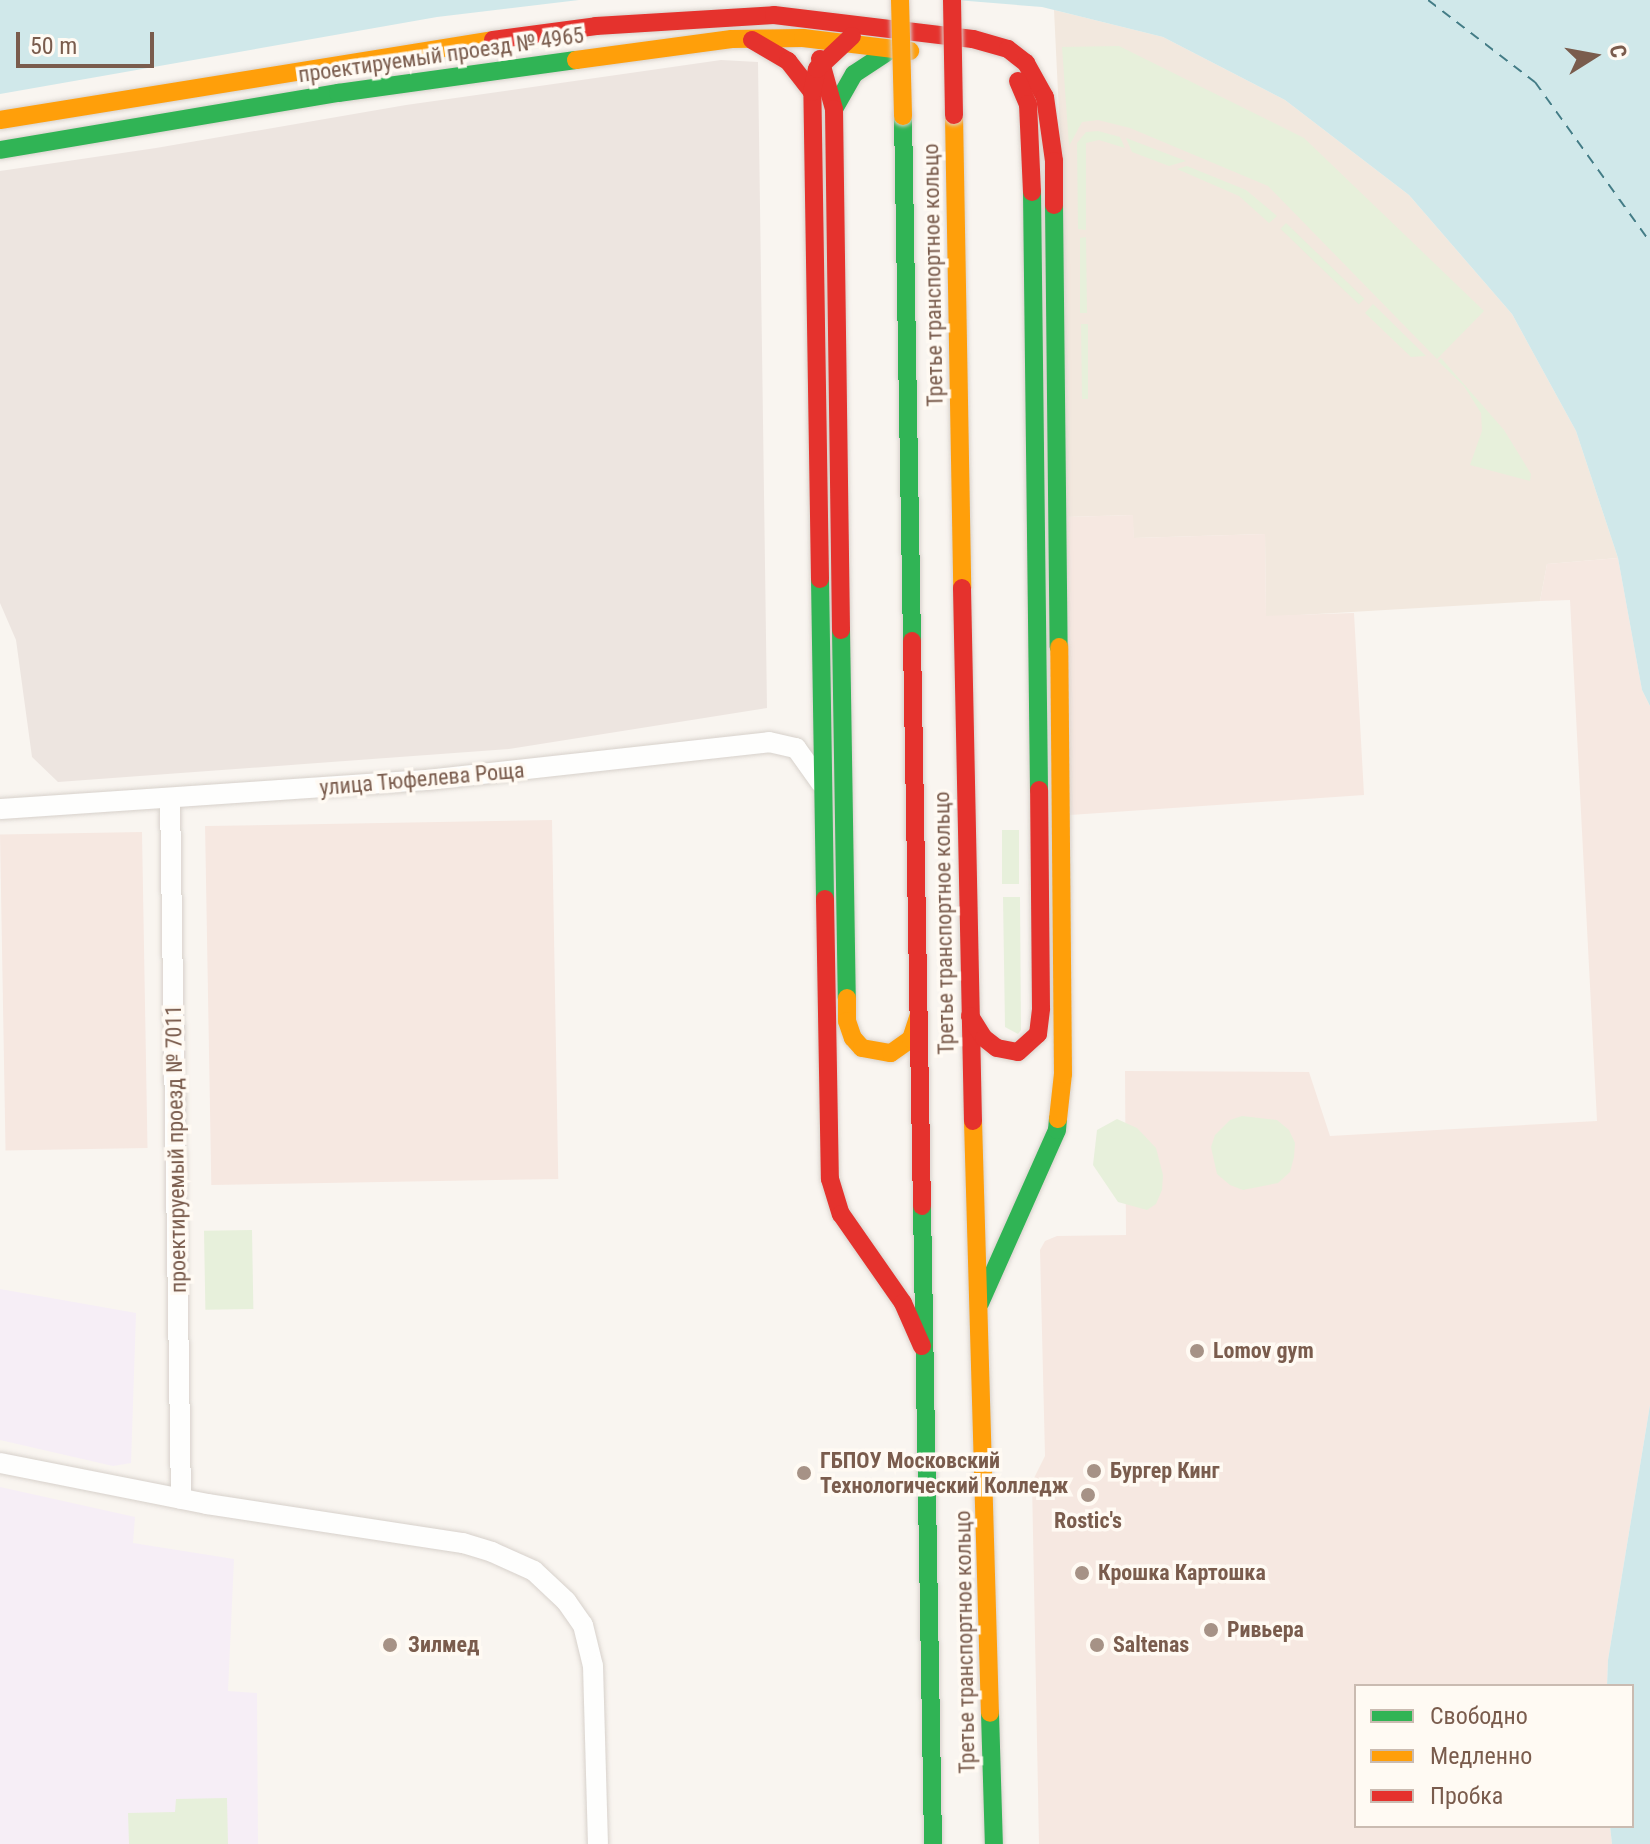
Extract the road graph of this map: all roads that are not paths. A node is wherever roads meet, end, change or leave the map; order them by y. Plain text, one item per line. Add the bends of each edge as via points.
1 (900, 0) edge
2 (952, 0) edge
3 (774, 15) junction
4 (869, 28) junction
5 (748, 38) junction
6 (803, 38) junction
7 (841, 43) junction
8 (892, 49) junction
9 (823, 63) junction
10 (812, 92) junction
11 (834, 109) junction
12 (0, 120) edge
13 (0, 150) edge
14 (823, 786) junction
15 (170, 798) junction
16 (0, 809) edge
17 (919, 1015) junction
18 (970, 1016) junction
19 (980, 1303) junction
20 (922, 1346) junction
21 (0, 1463) edge
22 (181, 1499) junction
23 (598, 1844) edge
24 (933, 1844) edge
25 (994, 1844) edge

1 - 17 main road, Третье транспортное кольцо, bridge
2 - 18 main road, Третье транспортное кольцо, bridge
3 - 4 main road, проектируемый проезд № 4965
3 - 6 main road
3 - 12 main road, проектируемый проезд № 4965 via 516,36
4 - 7 main road
4 - 19 main road, проектируемый проезд № 4965 via 973,39 1008,49 1039,82 1054,161 1060,1116
5 - 6 main road, проектируемый проезд № 4965
5 - 10 main road via 788,61
5 - 13 main road, проектируемый проезд № 4965 via 489,70
6 - 7 main road, проектируемый проезд № 4965
6 - 9 main road
7 - 8 main road, проектируемый проезд № 4965
7 - 9 main road
8 - 11 main road via 854,74
8 - 18 main road, проектируемый проезд № 4965 via 1001,63 1012,72 1028,104 1041,1008 1038,1034 1018,1052 997,1048
9 - 10 main road
9 - 11 main road
10 - 14 main road
11 - 17 main road via 847,1021 862,1048 891,1053 911,1039
14 - 15 street, улица Тюфелева Роща via 796,748 769,742 427,780
14 - 20 main road via 830,1179 841,1214 903,1303
15 - 16 street, улица Тюфелева Роща
15 - 22 street, проектируемый проезд № 7011
17 - 20 main road, Третье транспортное кольцо
18 - 19 main road, Третье транспортное кольцо
19 - 25 main road, Третье транспортное кольцо
20 - 24 main road, Третье транспортное кольцо
21 - 22 street
22 - 23 street via 463,1543 534,1571 583,1625 593,1666

